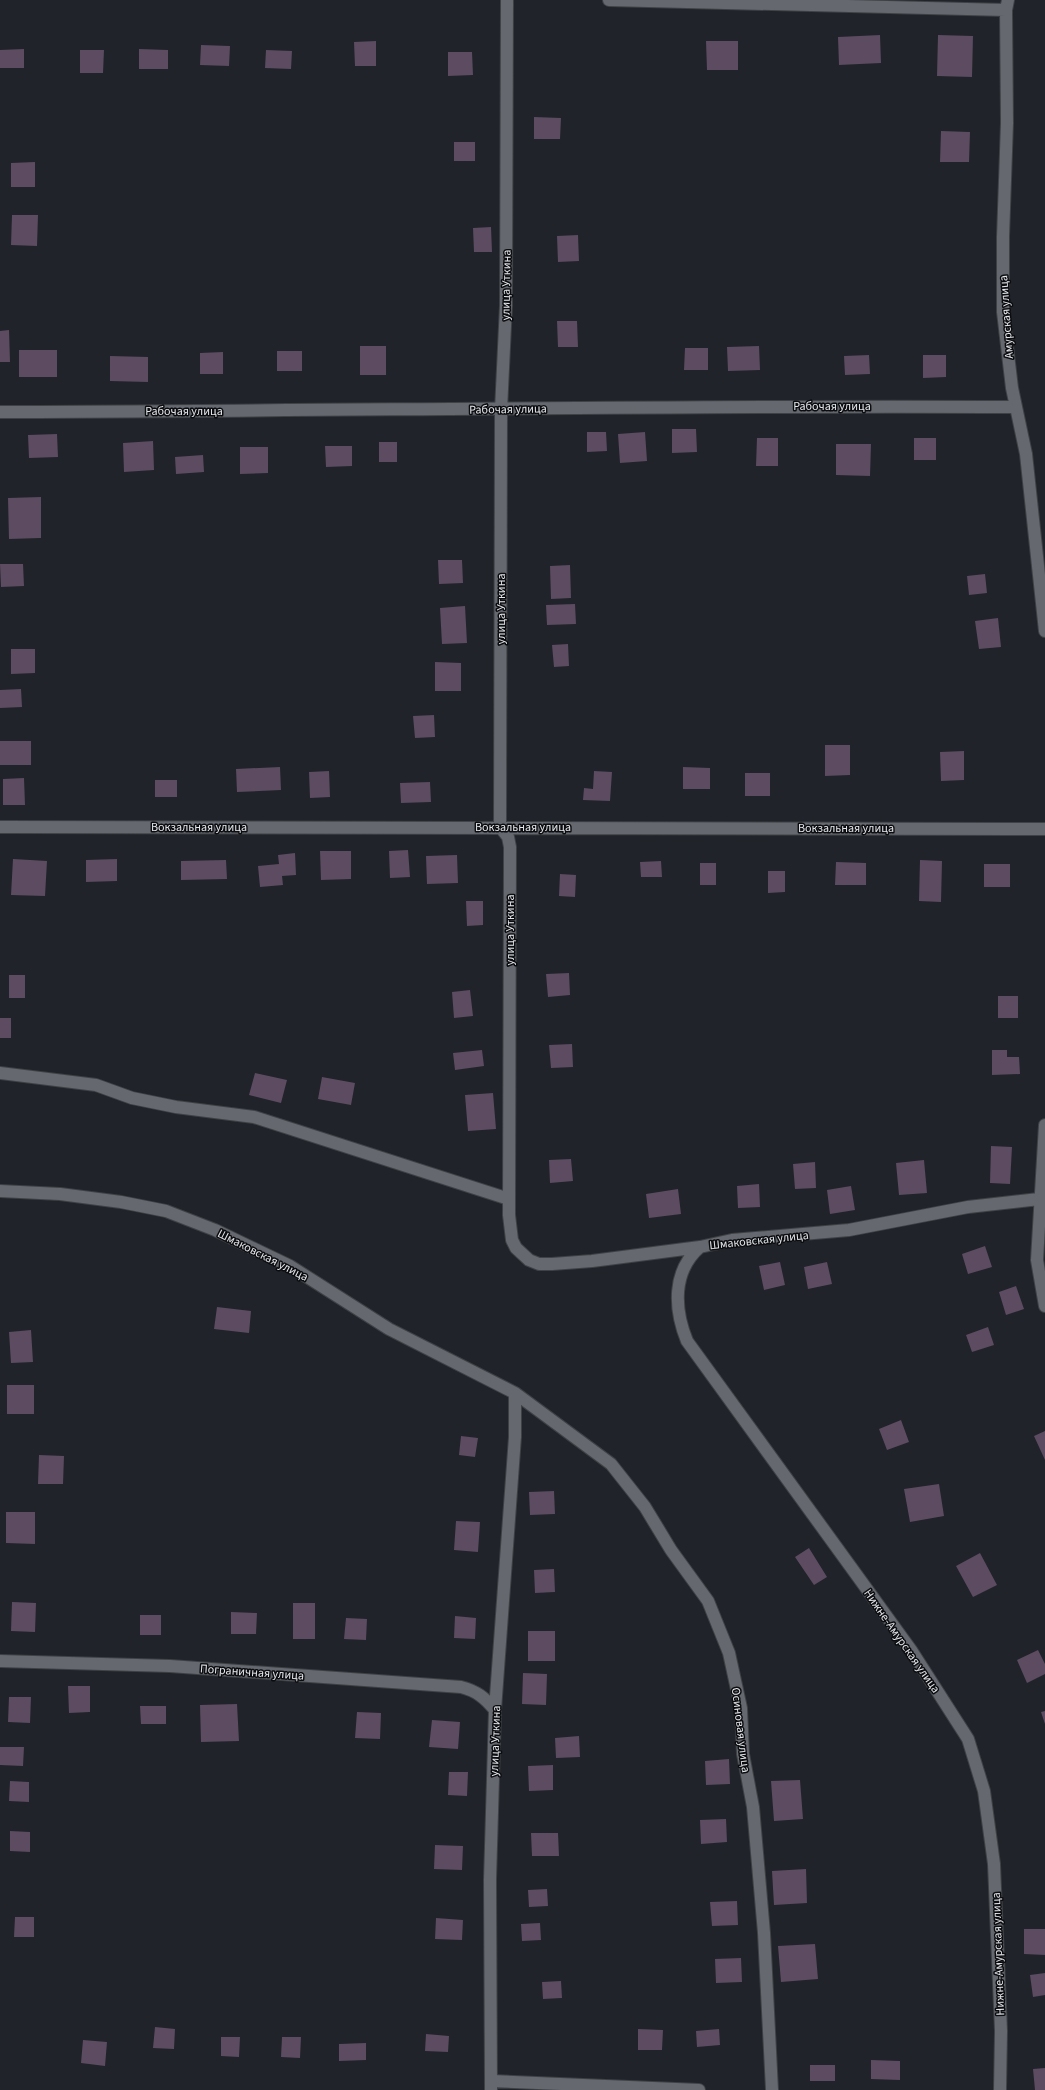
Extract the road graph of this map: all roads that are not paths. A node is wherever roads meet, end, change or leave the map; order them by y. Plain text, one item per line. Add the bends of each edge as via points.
1 (507, 0) edge
2 (609, 0) edge
3 (1007, 5) edge
4 (1015, 407) junction
5 (501, 410) junction
6 (0, 412) edge
7 (1045, 631) edge
8 (0, 827) edge
9 (500, 827) junction
10 (1045, 828) edge
11 (0, 1073) edge
12 (1045, 1125) edge
13 (0, 1191) edge
14 (509, 1199) junction
15 (1039, 1199) junction
16 (509, 1215) joint
17 (700, 1247) junction
18 (1045, 1306) edge
19 (515, 1393) junction
20 (543, 1414) joint
21 (0, 1661) edge
22 (496, 1710) junction
23 (492, 2086) edge
24 (699, 2090) edge
25 (772, 2090) edge
26 (1000, 2090) edge

1 - 5 street, улица Уткина via 506,305
2 - 3 street
3 - 4 street, Амурская улица via 1003,312
4 - 5 street, Рабочая улица via 756,406
4 - 7 street, Амурская улица via 1026,454
5 - 6 street, Рабочая улица
5 - 9 street, улица Уткина
8 - 9 street, Вокзальная улица
9 - 10 street, Вокзальная улица
9 - 14 street, улица Уткина via 508,837 510,847
11 - 14 street via 96,1084 139,1099 176,1107 254,1117
12 - 15 street
13 - 19 street, Шмаковская улица via 60,1194 166,1211 214,1230 290,1266 389,1329
14 - 16 street, улица Уткина
15 - 17 street, Шмаковская улица via 968,1207 849,1230 732,1240
15 - 18 street via 1037,1260
16 - 17 street, Шмаковская улица via 512,1240 516,1248 529,1260 539,1264 592,1261
17 - 26 street, Нижне-Амурская улица via 684,1264 678,1290 677,1308 687,1341 911,1650 964,1732 976,1761 984,1791 994,1864 1001,2031
19 - 20 street, Шмаковская улица
19 - 22 street, улица Уткина
20 - 25 street, Осиновая улица via 611,1464 645,1507 671,1550 708,1601 729,1653 740,1708 743,1754 753,1807 764,1933
21 - 22 street, Пограничная улица via 170,1666 461,1687 483,1696
22 - 23 street, улица Уткина via 490,1880
23 - 24 street

